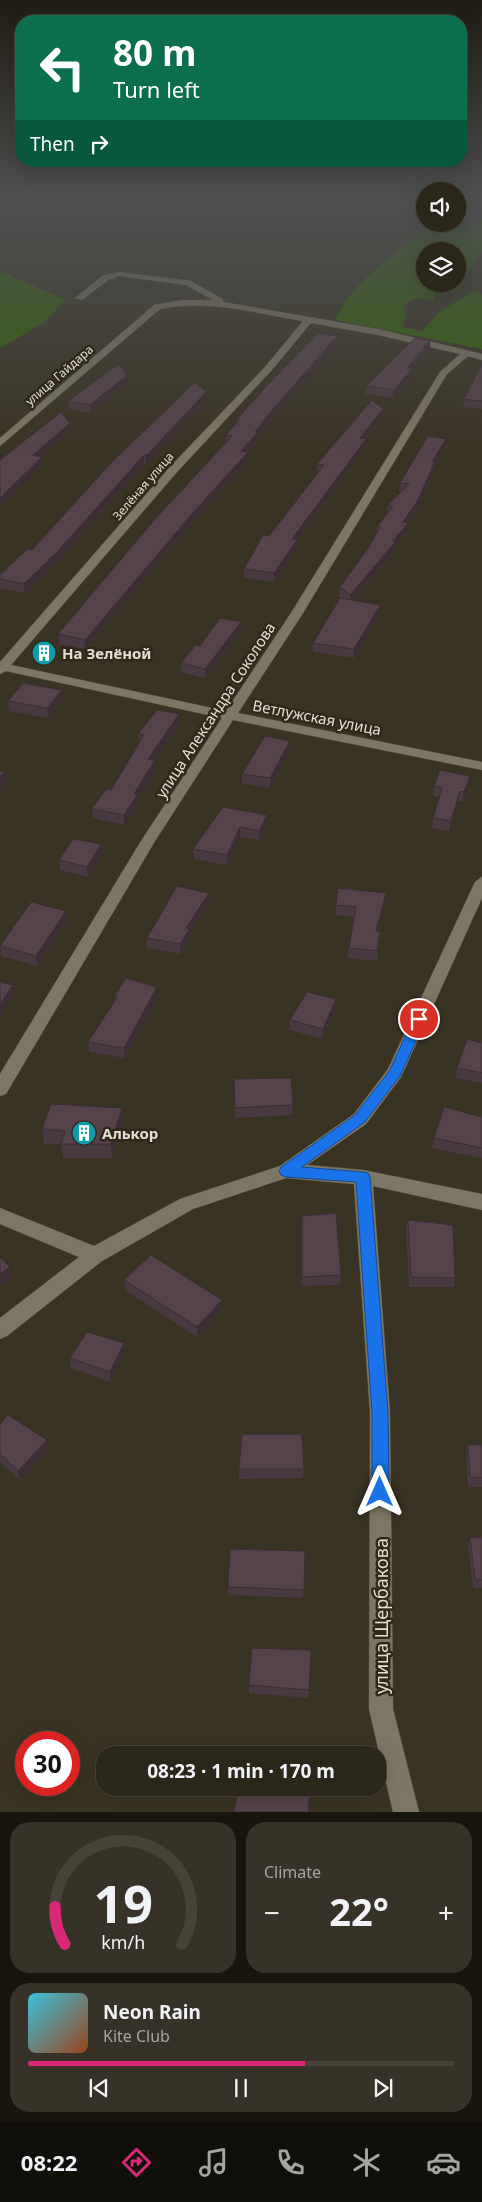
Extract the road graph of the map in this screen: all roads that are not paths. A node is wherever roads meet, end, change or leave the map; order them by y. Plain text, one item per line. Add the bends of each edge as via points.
1 (95, 286) edge
2 (193, 286) edge
3 (79, 298) dead end
4 (229, 305) junction
5 (308, 321) junction
6 (465, 354) junction
7 (482, 357) edge
8 (0, 443) edge
9 (1, 667) edge
10 (231, 716) junction
11 (482, 766) edge
12 (482, 882) edge
13 (0, 1090) edge
14 (286, 1171) junction
15 (363, 1177) junction
16 (482, 1202) edge
17 (0, 1216) edge
18 (95, 1255) junction
19 (0, 1330) edge
20 (406, 1812) edge

1 - 3 street
2 - 4 street
4 - 5 street, улица Гайдара
4 - 8 street, улица Гайдара via 182,302 157,307
5 - 6 street, улица Гайдара via 378,332
5 - 9 street, Зелёная улица via 268,370 173,470
6 - 7 street, улица Гайдара
6 - 10 street, улица Александра Соколова via 444,372
9 - 10 street, Ветлужская улица
10 - 11 street, Ветлужская улица
10 - 13 street, улица Александра Соколова via 148,841
12 - 14 street via 395,1072 360,1119
14 - 15 street
14 - 18 street via 187,1204
15 - 16 street
15 - 20 street, улица Щербакова via 380,1413 381,1709
17 - 18 street
18 - 19 street

